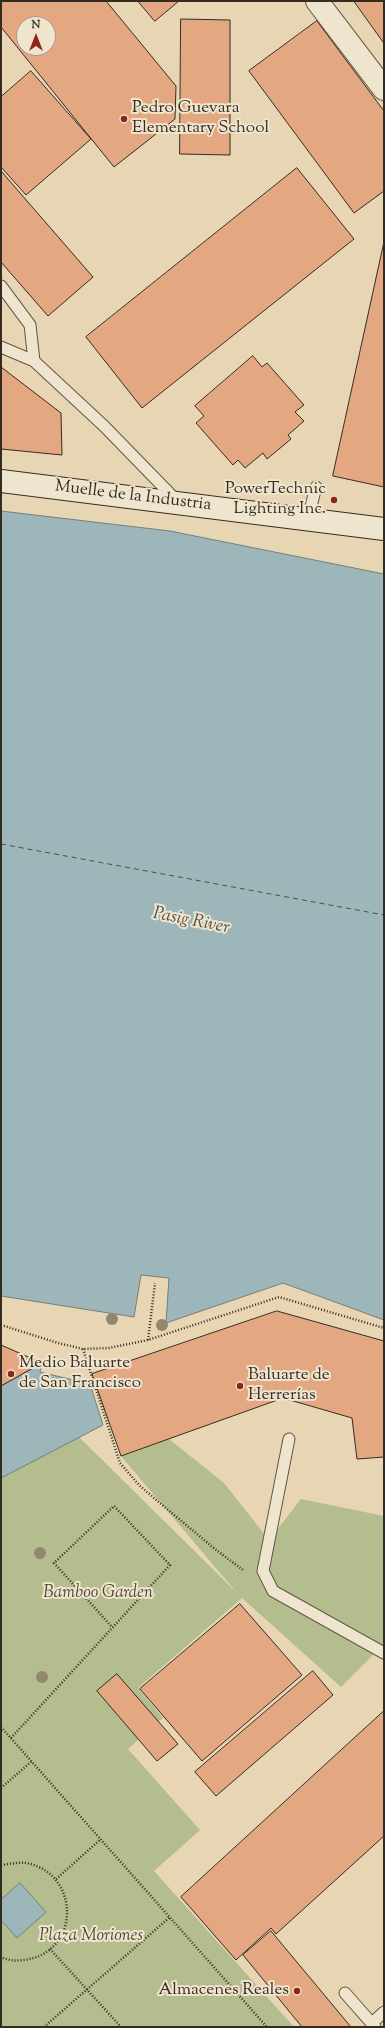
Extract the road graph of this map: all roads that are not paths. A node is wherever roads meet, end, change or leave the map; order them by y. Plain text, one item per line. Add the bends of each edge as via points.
1 (317, 1) edge
2 (384, 89) edge
3 (1, 286) edge
4 (1, 347) edge
5 (34, 361) junction
6 (1, 481) edge
7 (316, 487) dead end
8 (178, 502) junction
9 (308, 518) junction
10 (384, 529) edge
11 (289, 1439) dead end
12 (384, 1653) edge
13 (345, 1993) dead end
14 (384, 2012) edge
15 (373, 2025) edge

1 - 2 street
3 - 5 lane via 30,324
4 - 5 lane
5 - 8 lane via 104,426
6 - 8 street, Muelle de la Industria
7 - 9 lane
8 - 9 street, Muelle de la Industria
9 - 10 street, Muelle de la Industria
11 - 12 lane via 263,1571 273,1591
13 - 15 lane
14 - 15 lane

